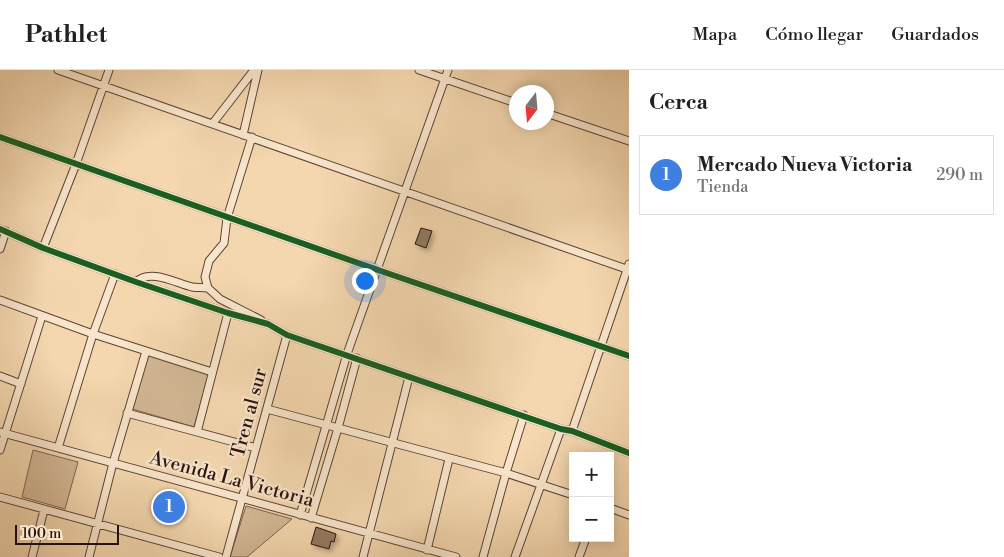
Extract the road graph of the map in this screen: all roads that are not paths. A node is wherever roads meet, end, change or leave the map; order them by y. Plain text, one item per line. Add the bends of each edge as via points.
1 (58, 70) edge
2 (109, 70) edge
3 (256, 70) edge
4 (419, 70) edge
5 (448, 70) edge
6 (445, 79) junction
7 (104, 86) junction
8 (509, 101) edge
9 (554, 116) edge
10 (213, 123) junction
11 (244, 135) junction
12 (0, 137) edge
13 (252, 137) junction
14 (629, 141) edge
15 (76, 164) junction
16 (405, 191) junction
17 (227, 218) junction
18 (3, 230) edge
19 (43, 248) junction
20 (0, 249) edge
21 (628, 268) edge
22 (378, 270) junction
23 (115, 274) junction
24 (136, 282) junction
25 (208, 288) junction
26 (0, 300) edge
27 (228, 313) junction
28 (42, 316) junction
29 (268, 324) junction
30 (93, 334) junction
31 (288, 334) junction
32 (600, 346) junction
33 (146, 351) junction
34 (347, 354) junction
35 (629, 356) edge
36 (357, 358) junction
37 (212, 372) junction
38 (0, 376) edge
39 (409, 377) junction
40 (21, 384) junction
41 (267, 409) junction
42 (127, 413) junction
43 (524, 415) junction
44 (327, 425) junction
45 (338, 428) junction
46 (561, 429) junction
47 (197, 432) junction
48 (572, 432) junction
49 (2, 433) edge
50 (392, 443) junction
51 (58, 448) junction
52 (256, 448) junction
53 (0, 450) edge
54 (629, 453) edge
55 (449, 459) junction
56 (113, 463) junction
57 (506, 473) junction
58 (541, 484) junction
59 (569, 494) edge
60 (0, 498) edge
61 (242, 499) junction
62 (614, 509) edge
63 (44, 510) junction
64 (300, 515) junction
65 (629, 515) edge
66 (311, 518) junction
67 (97, 524) junction
68 (369, 533) junction
69 (585, 542) edge
70 (427, 550) junction
71 (32, 557) edge
72 (89, 557) edge
73 (220, 557) edge
74 (226, 557) edge
75 (363, 557) edge
76 (456, 557) edge
77 (483, 557) edge
78 (515, 557) edge
79 (579, 557) edge

1 - 7 street
2 - 7 street
3 - 10 street
3 - 11 street
4 - 6 street
5 - 6 street
6 - 8 street
6 - 16 street
7 - 10 street
7 - 15 street
9 - 14 street
10 - 11 street
11 - 13 street
12 - 15 street
13 - 16 street
13 - 17 street
15 - 17 street
15 - 19 street
16 - 21 street
16 - 22 street
17 - 22 street
17 - 25 street via 224,243 209,261
18 - 19 street
18 - 20 street
19 - 23 street
21 - 32 street
22 - 32 street
22 - 34 street
23 - 24 street
23 - 30 street
24 - 25 street via 144,276 152,276
24 - 27 street
25 - 29 street via 220,299
26 - 28 street
27 - 29 street
27 - 37 street
28 - 30 street
28 - 40 street
29 - 31 street
30 - 33 street
30 - 51 street
31 - 34 street
31 - 41 street, Tren al sur
32 - 35 street
32 - 48 street
33 - 37 street
33 - 42 street
34 - 36 street
34 - 44 street
36 - 39 street
36 - 45 street
37 - 47 street
38 - 40 street
39 - 43 street
39 - 50 street
40 - 49 street
41 - 44 street
41 - 52 street, Tren al sur
42 - 47 street
42 - 56 street
43 - 46 street
43 - 57 street
44 - 45 street
44 - 64 street
45 - 50 street
45 - 66 street
46 - 48 street
46 - 58 street
47 - 52 street
48 - 54 street
49 - 51 street, Avenida La Victoria
49 - 53 street
50 - 55 street
50 - 68 street
51 - 56 street, Avenida La Victoria
52 - 61 street, Tren al sur
55 - 57 street
55 - 70 street
56 - 61 street, Avenida La Victoria
56 - 67 street
57 - 58 street
57 - 77 street
58 - 59 street
58 - 78 street
60 - 63 street
61 - 64 street, Avenida La Victoria
61 - 74 street, Tren al sur
62 - 65 street
63 - 67 street
63 - 71 street
64 - 66 street, Avenida La Victoria
66 - 68 street, Avenida La Victoria
67 - 72 street
67 - 73 street
68 - 70 street, Avenida La Victoria
68 - 75 street
69 - 79 street
70 - 76 street, Avenida La Victoria

